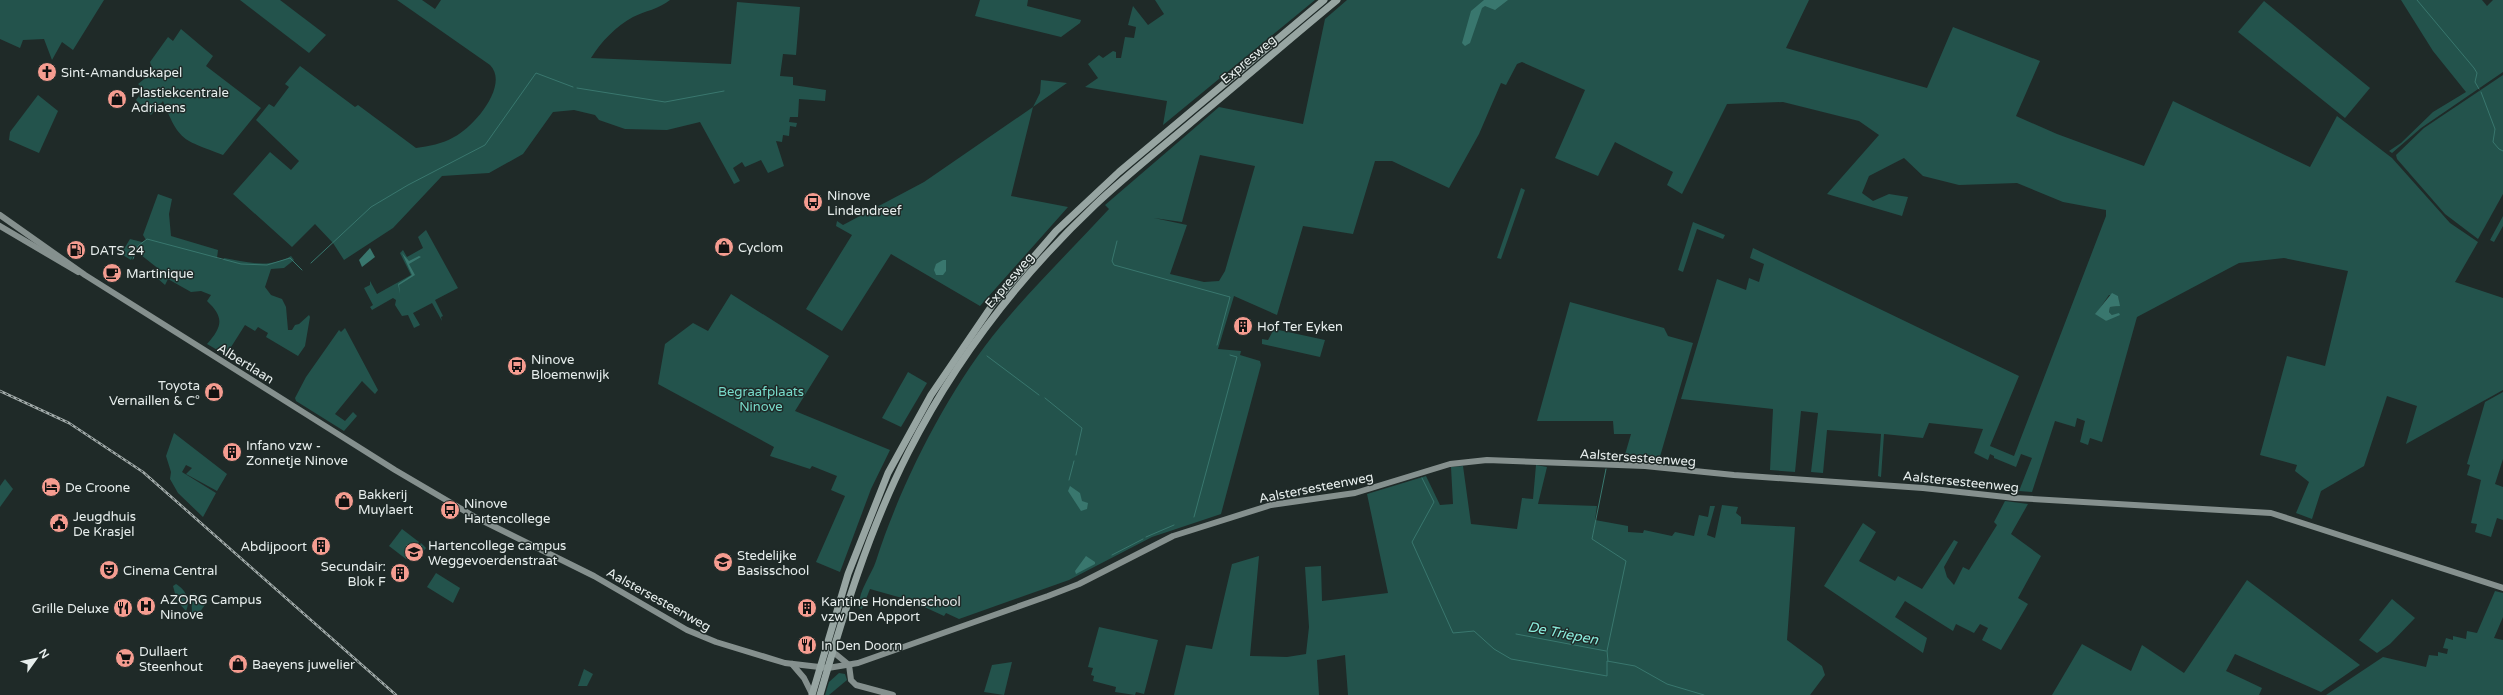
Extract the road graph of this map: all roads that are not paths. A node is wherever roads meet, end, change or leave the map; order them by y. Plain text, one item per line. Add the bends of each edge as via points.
1 (1324, 0) edge
2 (1337, 0) edge
3 (0, 215) edge
4 (0, 226) edge
5 (85, 275) junction
6 (395, 470) joint
7 (2503, 588) edge
8 (832, 651) junction
9 (792, 664) junction
10 (849, 665) junction
11 (819, 668) junction
12 (828, 668) junction
13 (812, 694) edge
14 (820, 695) edge
15 (894, 695) edge

1 - 11 highway, Expresweg via 1119,172 1056,231 993,304 931,395 888,474 848,574
2 - 8 highway, Expresweg via 1095,205 1042,260 1000,309 952,377 899,471 872,532
3 - 5 main road, Albertlaan
4 - 5 main road, Albertlaan via 66,267
5 - 6 main road, Albertlaan
6 - 9 main road, Aalstersesteenweg via 475,517 594,576 701,637
7 - 10 main road, Aalstersesteenweg via 2271,513 2015,498 1923,488 1734,476 1646,466 1467,462 1442,466 1355,494 1271,505 1173,536 1063,591
8 - 10 main road
8 - 12 highway, Expresweg
9 - 11 main road, Aalstersesteenweg
9 - 13 main road via 804,678
10 - 12 main road, Aalstersesteenweg
10 - 15 main road via 851,680 856,685
11 - 12 main road, Aalstersesteenweg
11 - 13 highway, Expresweg
12 - 14 highway, Expresweg

